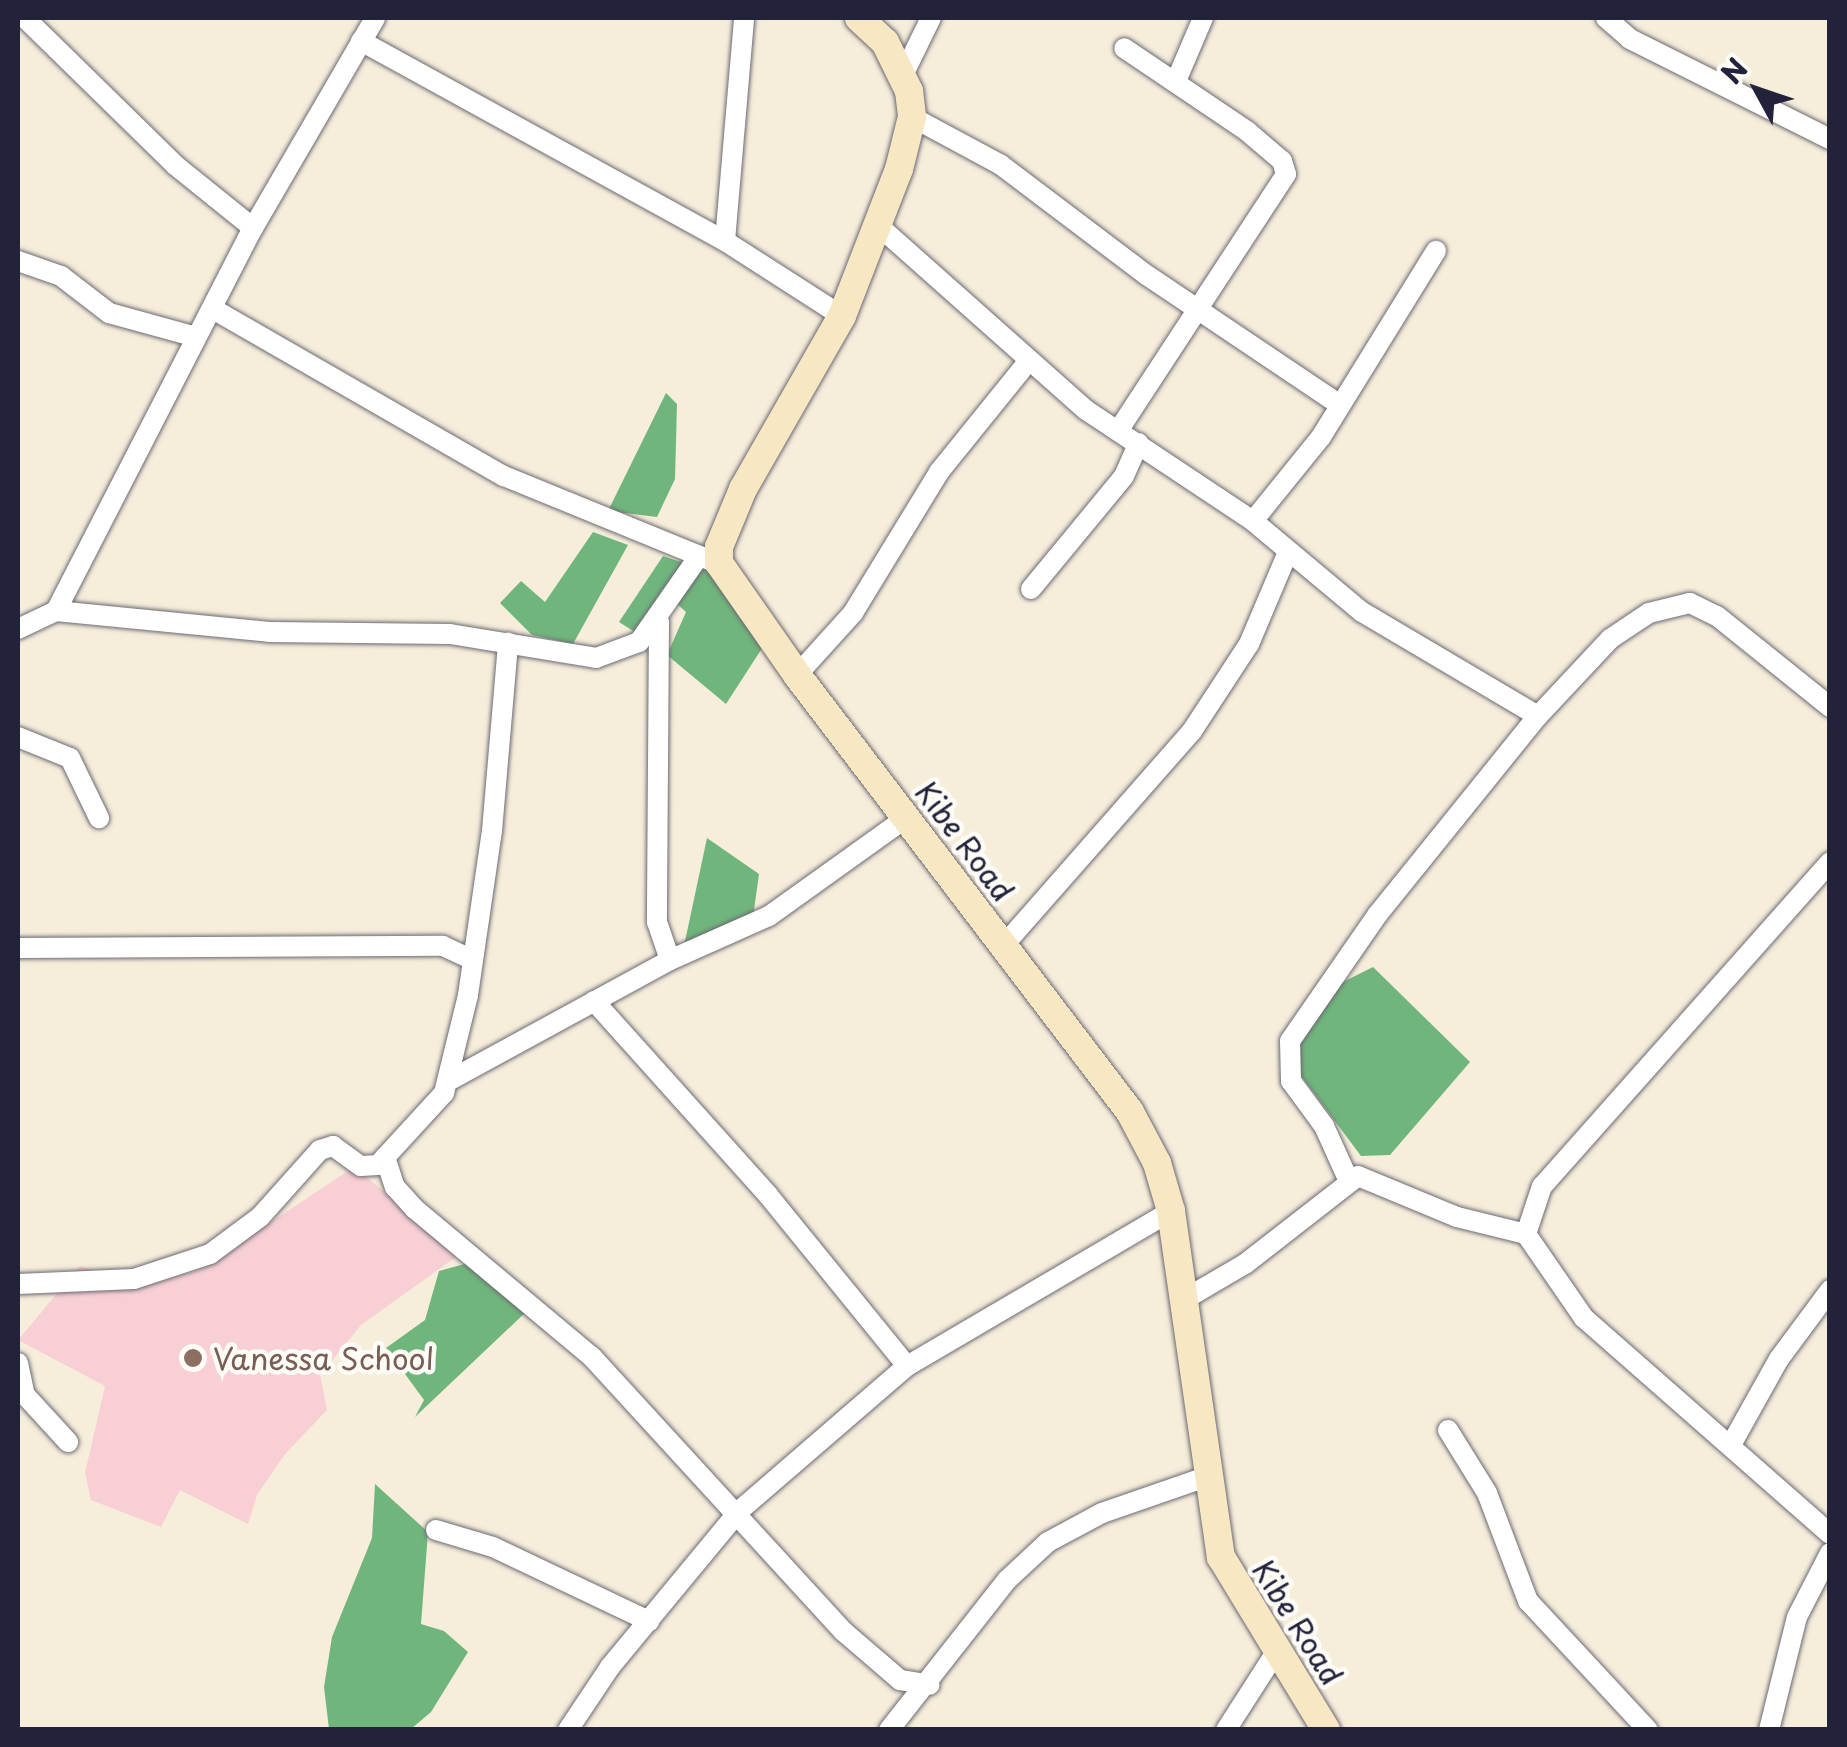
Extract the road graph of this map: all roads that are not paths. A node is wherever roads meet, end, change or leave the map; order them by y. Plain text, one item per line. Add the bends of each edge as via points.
1 (25, 18) edge
2 (374, 18) edge
3 (744, 18) edge
4 (859, 18) edge
5 (932, 18) edge
6 (1606, 18) edge
7 (1200, 19) edge
8 (362, 41) junction
9 (1124, 48) dead end
10 (904, 73) junction
11 (1176, 82) junction
12 (912, 117) junction
13 (1830, 139) edge
14 (253, 228) junction
15 (881, 228) junction
16 (725, 241) junction
17 (1436, 251) dead end
18 (18, 260) edge
19 (1198, 308) junction
20 (212, 309) junction
21 (842, 316) junction
22 (196, 337) junction
23 (1028, 363) junction
24 (1340, 405) junction
25 (1118, 431) junction
26 (1147, 448) junction
27 (1253, 521) junction
28 (1288, 552) junction
29 (709, 560) junction
30 (1032, 589) dead end
31 (56, 611) junction
32 (659, 620) junction
33 (18, 629) edge
34 (508, 643) junction
35 (796, 675) junction
36 (1830, 706) edge
37 (1538, 716) junction
38 (18, 737) edge
39 (98, 818) dead end
40 (906, 818) junction
41 (1830, 862) edge
42 (1004, 945) junction
43 (18, 948) edge
44 (473, 960) junction
45 (670, 960) junction
46 (628, 982) junction
47 (594, 1002) junction
48 (619, 1022) junction
49 (459, 1038) junction
50 (484, 1060) junction
51 (452, 1079) junction
52 (385, 1157) junction
53 (1348, 1179) junction
54 (1172, 1210) junction
55 (1526, 1234) junction
56 (18, 1284) edge
57 (1830, 1290) edge
58 (1185, 1299) junction
59 (18, 1363) edge
60 (907, 1366) junction
61 (1448, 1430) dead end
62 (68, 1442) dead end
63 (1732, 1443) junction
64 (1206, 1477) junction
65 (739, 1511) junction
66 (436, 1530) dead end
67 (1825, 1530) edge
68 (1824, 1561) edge
69 (649, 1622) junction
70 (1276, 1652) junction
71 (900, 1680) junction
72 (930, 1685) junction
73 (906, 1712) junction
74 (568, 1730) edge
75 (889, 1730) edge
76 (1226, 1730) edge
77 (1326, 1730) edge
78 (1648, 1730) edge
79 (1769, 1730) edge

1 - 14 street via 175,166
2 - 8 street
3 - 16 street
4 - 10 street
5 - 10 street
6 - 13 street via 1630,39
7 - 11 street
8 - 14 street
8 - 16 street
9 - 11 street
10 - 12 street
11 - 19 street via 1268,148 1286,174
12 - 15 street
12 - 19 street via 1001,165
14 - 20 street
15 - 21 street
15 - 23 street
16 - 21 street
17 - 24 street
18 - 22 street via 61,276 109,313
19 - 24 street
19 - 25 street
20 - 22 street
20 - 29 street via 504,476
21 - 29 street
22 - 31 street
23 - 25 street
23 - 35 street via 939,472 853,613
24 - 27 street
25 - 26 street
26 - 27 street
26 - 30 street
27 - 28 street
28 - 37 street via 1403,640
28 - 42 street via 1249,644 1192,731
29 - 32 street
29 - 35 street, Kibe Road
31 - 33 street
31 - 34 street via 269,632 450,634
32 - 34 street via 639,642 596,658
32 - 45 street via 657,922
34 - 44 street
35 - 40 street, Kibe Road
36 - 37 street via 1717,616 1690,603 1629,623
37 - 53 street via 1334,970 1290,1041 1291,1081 1324,1126
38 - 39 street via 70,758
40 - 42 street, Kibe Road
40 - 45 street via 769,916
41 - 55 street via 1542,1186
42 - 54 street, Kibe Road via 1130,1112
43 - 44 street via 444,946
44 - 49 street
45 - 46 street
46 - 47 street
46 - 48 street
47 - 48 street
47 - 50 street
48 - 60 street
49 - 50 street
49 - 51 street
50 - 51 street
51 - 52 street
52 - 56 street via 367,1168 326,1147 260,1217 210,1254 178,1268 113,1281
52 - 65 street via 395,1187 416,1209 550,1318
53 - 55 street via 1369,1177 1457,1217
53 - 58 street via 1244,1264
54 - 58 street, Kibe Road
54 - 60 street
55 - 63 street via 1584,1318
57 - 63 street via 1779,1359
58 - 64 street, Kibe Road
59 - 62 street via 25,1395
60 - 65 street
61 - 78 street via 1487,1493 1528,1600
63 - 67 street
64 - 70 street, Kibe Road via 1220,1557
64 - 72 street via 1102,1513 1048,1542 1008,1580
65 - 69 street
65 - 71 street via 843,1631
66 - 69 street via 492,1547
67 - 68 street
68 - 79 street via 1798,1617
69 - 74 street
70 - 76 street
70 - 77 street, Kibe Road
71 - 72 street
71 - 73 street
72 - 73 street
73 - 75 street

